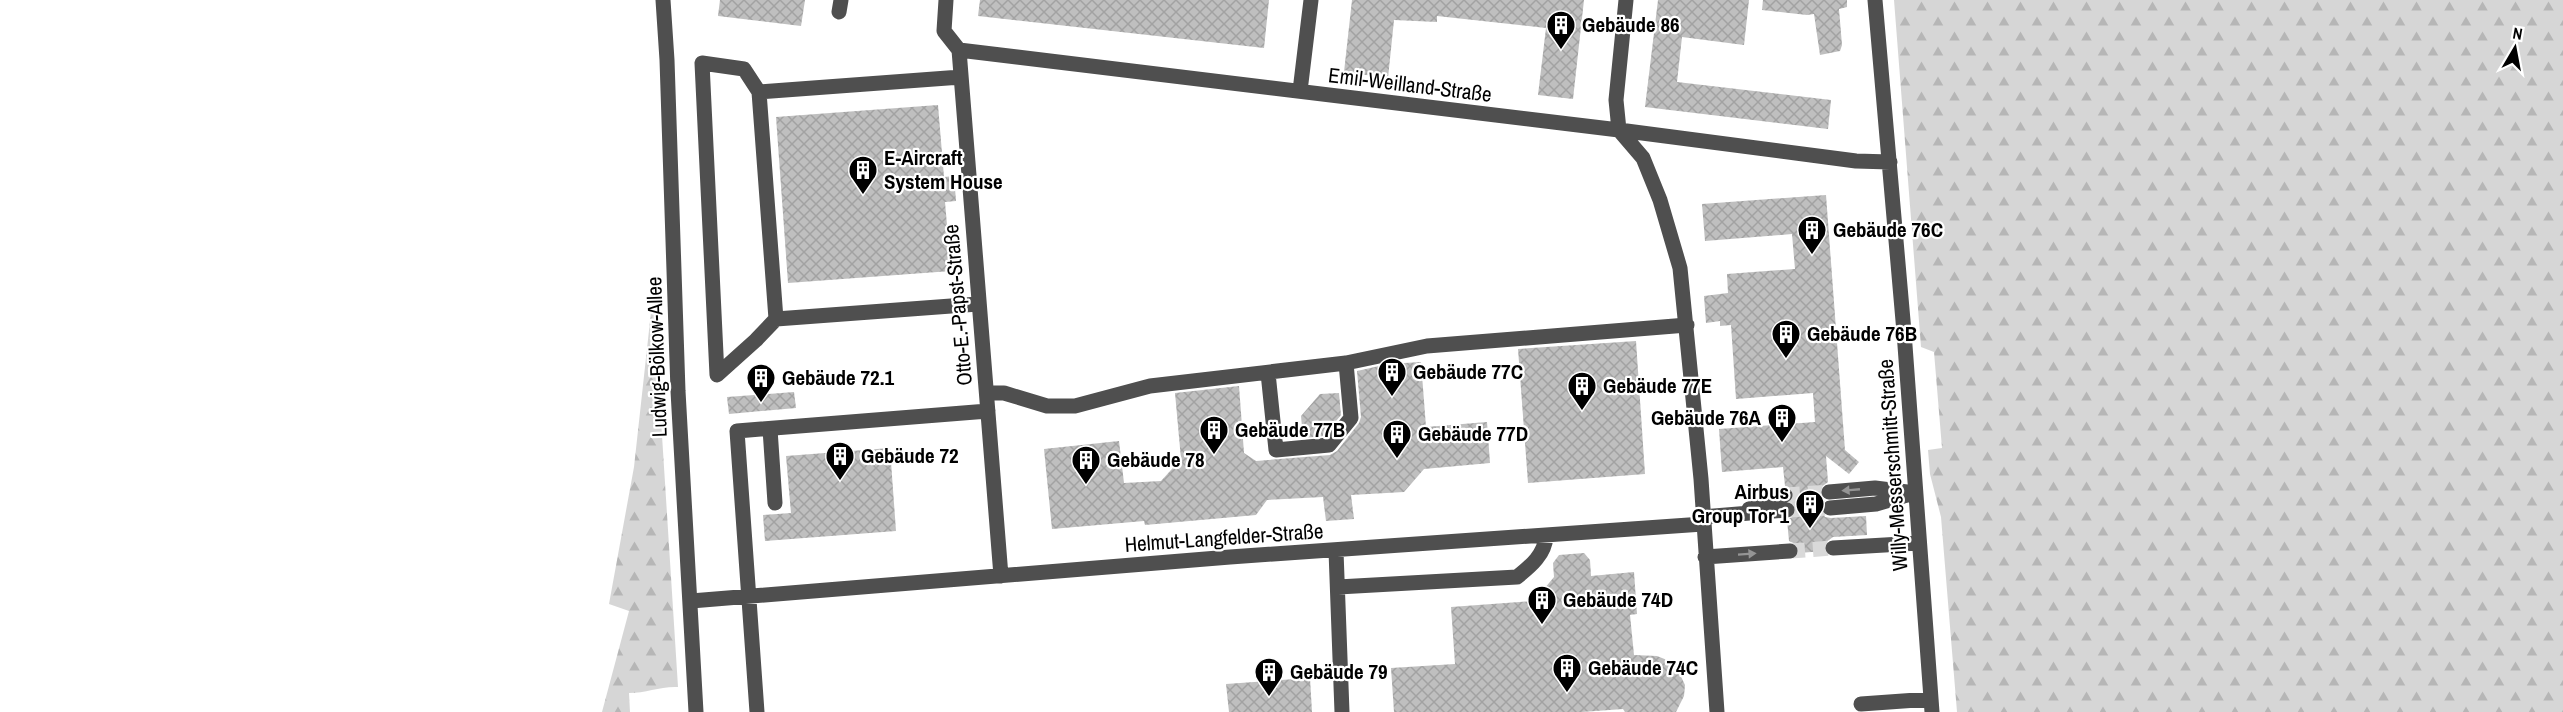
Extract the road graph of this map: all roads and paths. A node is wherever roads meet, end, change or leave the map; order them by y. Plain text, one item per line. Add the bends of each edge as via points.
1 (663, 0) edge
2 (946, 0) edge
3 (1311, 0) edge
4 (1626, 0) edge
5 (1875, 0) edge
6 (959, 50) junction
7 (961, 77) junction
8 (759, 92) junction
9 (1300, 92) junction
10 (1619, 130) junction
11 (1890, 162) junction
12 (978, 304) junction
13 (776, 319) junction
14 (1687, 325) junction
15 (1346, 363) junction
16 (1268, 374) junction
17 (987, 393) junction
18 (988, 411) junction
19 (770, 429) junction
20 (1828, 492) tunnel mouth
21 (1915, 493) junction
22 (1786, 502) tunnel mouth
23 (775, 503) dead end
24 (1830, 508) tunnel mouth
25 (1703, 521) junction
26 (1546, 536) junction
27 (1919, 543) junction
28 (1833, 548) tunnel mouth
29 (1336, 551) junction
30 (1790, 552) tunnel mouth
31 (1705, 557) junction
32 (1001, 576) junction
33 (1338, 587) junction
34 (749, 596) junction
35 (691, 601) junction
36 (1861, 704) dead end
37 (1932, 706) edge
38 (696, 712) edge
39 (757, 712) edge
40 (1342, 712) edge
41 (1717, 712) edge

1 - 35 street, Ludwig-Bölkow-Allee via 678,390
2 - 6 street, Otto-E.-Papst-Straße via 944,31
3 - 9 street
4 - 10 street via 1616,99
5 - 11 street, Willy-Messerschmitt-Straße
6 - 7 street, Otto-E.-Papst-Straße
6 - 9 street, Emil-Weilland-Straße
7 - 8 street
7 - 12 street, Otto-E.-Papst-Straße
8 - 13 street
8 - 13 street via 744,69 702,63 717,375
9 - 10 street, Emil-Weilland-Straße
10 - 11 street, Emil-Weilland-Straße
10 - 14 street via 1643,158 1664,211 1680,268
11 - 21 street, Willy-Messerschmitt-Straße
12 - 13 street
12 - 17 street, Otto-E.-Papst-Straße
14 - 15 street via 1427,346
14 - 25 street
15 - 16 street
15 - 16 street via 1351,418 1329,445 1276,450
16 - 17 street via 1150,386 1062,407 1004,393
17 - 18 street, Otto-E.-Papst-Straße
18 - 19 street
18 - 32 street, Otto-E.-Papst-Straße
19 - 23 street
19 - 34 street via 736,431
21 -> 20 street via 1875,488
21 - 24 street via 1876,504
21 - 27 street, Willy-Messerschmitt-Straße
22 - 25 street, Helmut-Langfelder-Straße
25 - 26 street, Helmut-Langfelder-Straße
25 - 31 street
26 - 29 street, Helmut-Langfelder-Straße
26 - 33 street via 1545,547 1517,577
27 - 28 street
27 - 37 street, Willy-Messerschmitt-Straße
29 - 32 street, Helmut-Langfelder-Straße
29 - 33 street
31 -> 30 street
31 - 41 street
32 - 34 street, Helmut-Langfelder-Straße
33 - 40 street
34 - 35 street, Helmut-Langfelder-Straße
34 - 39 street
35 - 38 street, Ludwig-Bölkow-Allee
36 - 37 street

